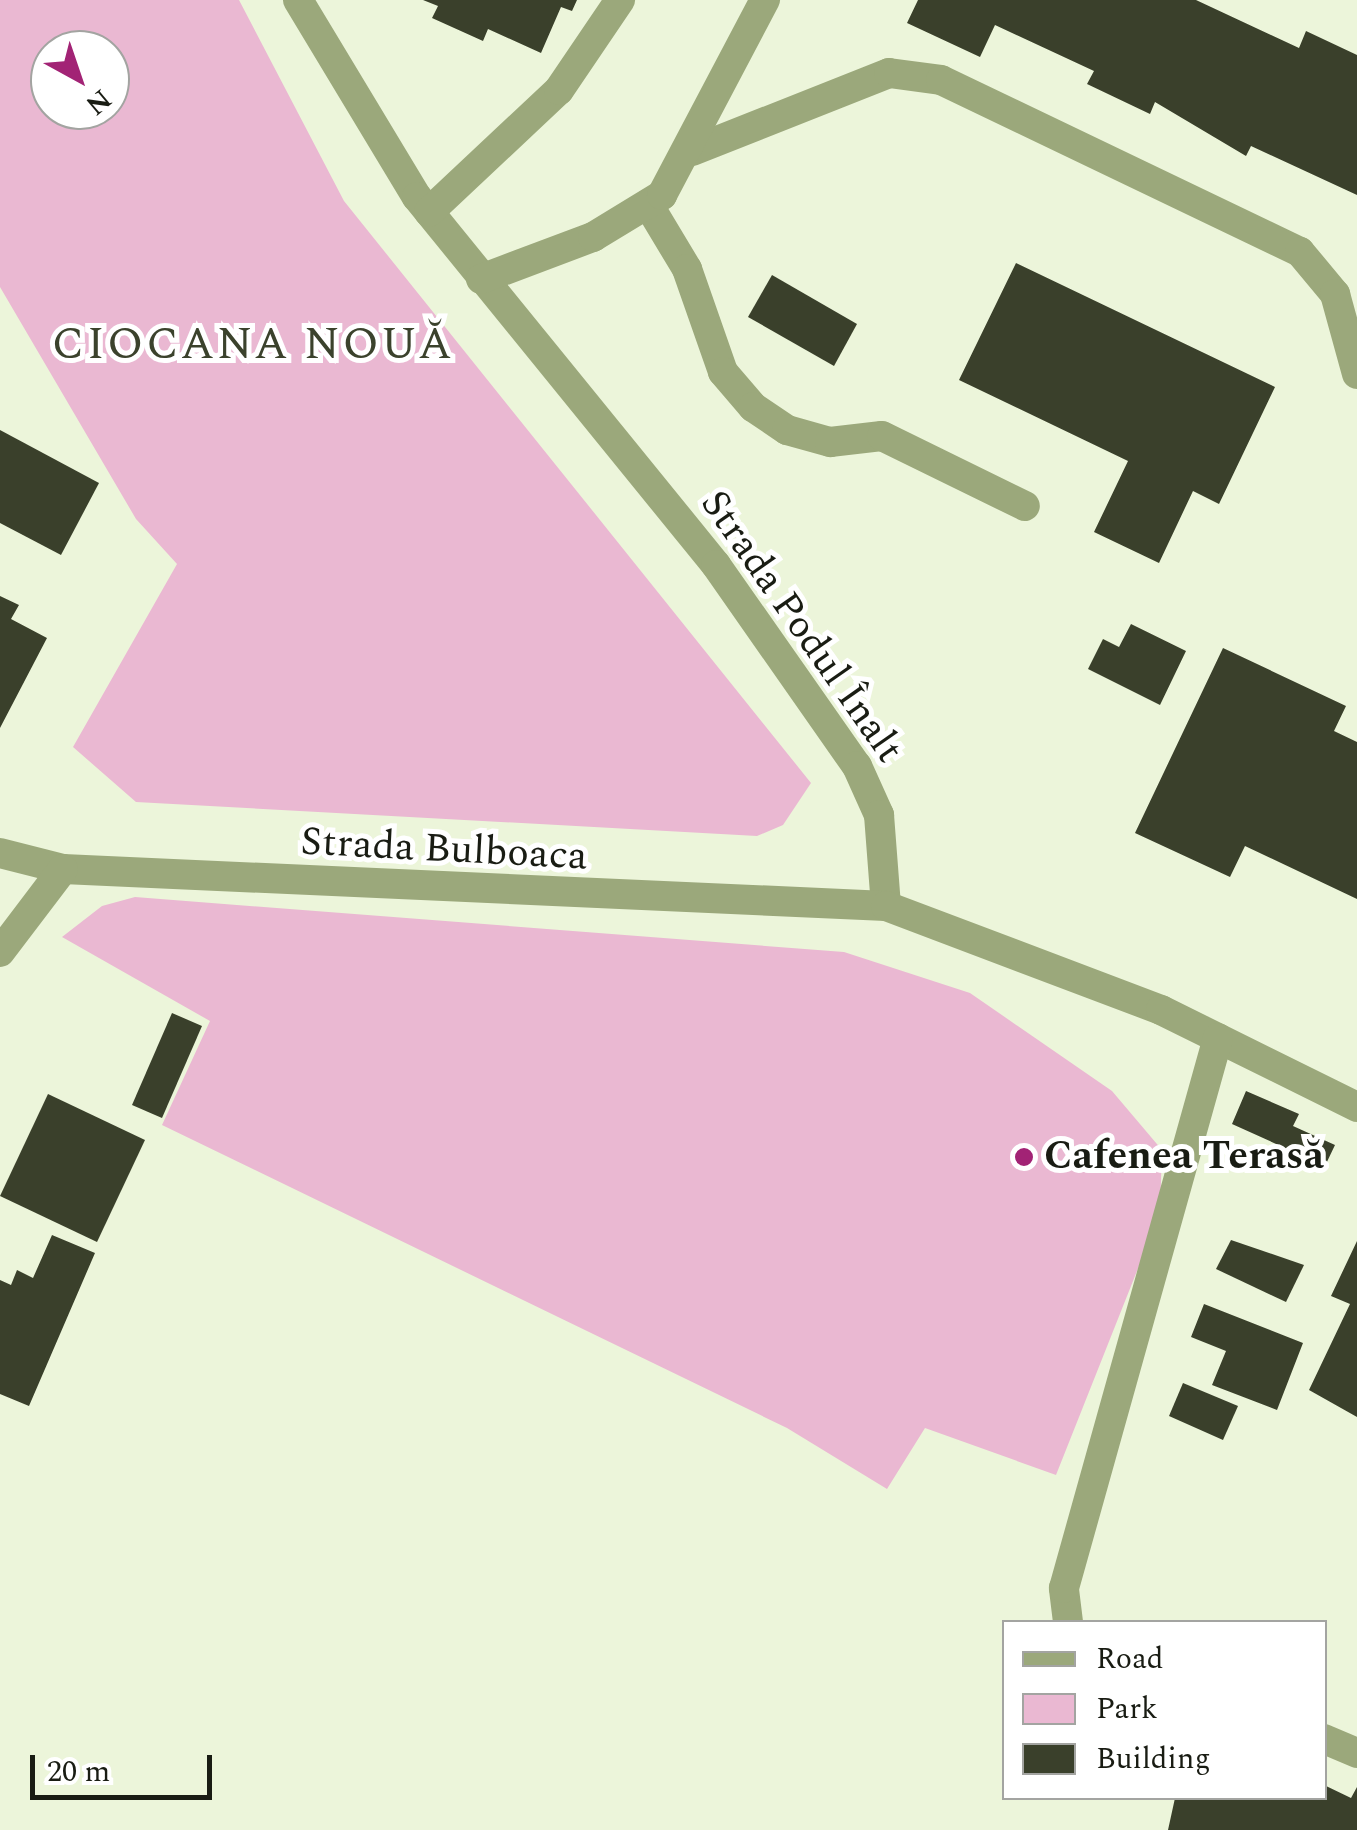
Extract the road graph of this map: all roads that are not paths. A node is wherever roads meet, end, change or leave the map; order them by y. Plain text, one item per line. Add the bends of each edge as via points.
1 (298, 0) edge
2 (620, 0) edge
3 (765, 0) edge
4 (692, 150) junction
5 (648, 204) junction
6 (428, 212) junction
7 (480, 279) junction
8 (1357, 374) edge
9 (1025, 506) dead end
10 (0, 853) edge
11 (63, 869) junction
12 (886, 906) junction
13 (0, 952) edge
14 (1218, 1038) junction
15 (1357, 1107) edge
16 (1068, 1620) edge
17 (1327, 1740) edge
18 (1357, 1752) edge

1 - 6 street, Strada Podul Înalt
2 - 6 street via 559,90
3 - 4 street
4 - 5 street
4 - 8 street via 889,73 940,80 1300,252 1335,294
5 - 7 street via 594,238
5 - 9 street via 687,269 723,372 753,407 787,430 830,442 882,436
6 - 7 street, Strada Podul Înalt
7 - 12 street, Strada Podul Înalt via 716,565 857,766 880,815
10 - 11 street, Strada Bulboaca
11 - 12 street, Strada Bulboaca
11 - 13 street
12 - 14 street
14 - 15 street
14 - 16 street via 1064,1588
17 - 18 street

